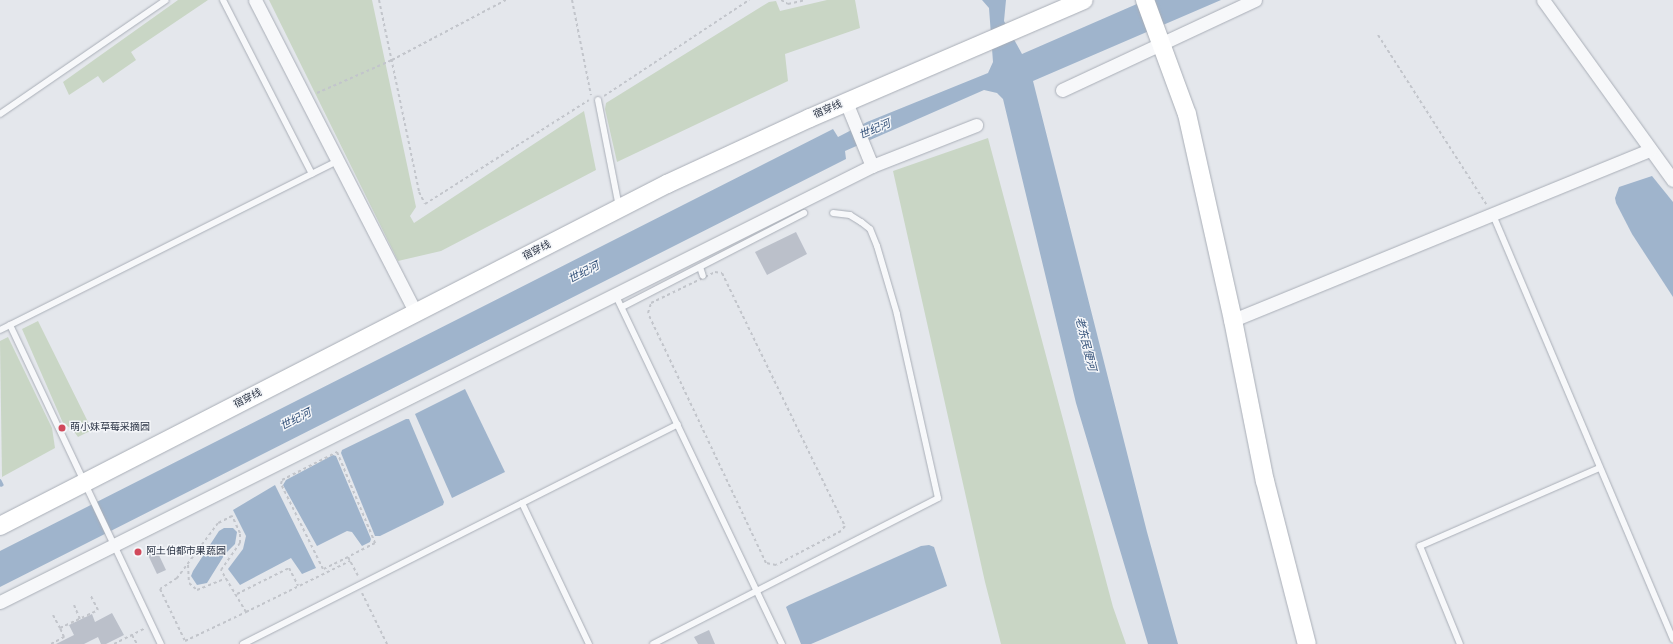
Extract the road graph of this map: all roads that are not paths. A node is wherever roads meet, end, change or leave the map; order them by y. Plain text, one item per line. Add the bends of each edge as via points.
1 (166, 0) edge
2 (224, 0) edge
3 (255, 0) edge
4 (1084, 0) edge
5 (1145, 0) edge
6 (1157, 0) edge
7 (1255, 0) edge
8 (1543, 0) edge
9 (1165, 36) junction
10 (1062, 90) dead end
11 (598, 100) road end
12 (849, 109) junction
13 (0, 114) edge
14 (976, 125) dead end
15 (1650, 150) junction
16 (870, 160) junction
17 (338, 161) junction
18 (312, 174) junction
19 (1673, 180) edge
20 (619, 208) junction
21 (804, 213) dead end
22 (833, 213) dead end
23 (1493, 215) junction
24 (700, 267) junction
25 (703, 276) road end
26 (615, 294) junction
27 (622, 307) junction
28 (416, 314) junction
29 (1237, 319) junction
30 (10, 325) junction
31 (0, 330) edge
32 (678, 424) junction
33 (1599, 468) junction
34 (88, 489) junction
35 (522, 503) junction
36 (0, 526) edge
37 (113, 541) junction
38 (757, 592) junction
39 (0, 602) edge
40 (1673, 639) edge
41 (161, 644) edge
42 (243, 644) edge
43 (589, 644) edge
44 (653, 644) edge
45 (782, 644) edge
46 (1307, 644) edge
47 (1315, 644) edge
48 (1460, 644) edge

1 - 13 lane
2 - 18 lane
3 - 17 street
4 - 12 main road, 宿穿线
5 - 9 main road
6 - 9 main road
7 - 9 street
8 - 15 street
9 - 10 street
9 - 29 main road via 1187,114
11 - 20 lane
12 - 16 street
12 - 20 main road, 宿穿线 via 667,184
14 - 16 street
15 - 19 street
15 - 23 street
16 - 26 street
17 - 18 lane
17 - 28 street
18 - 30 lane
20 - 28 main road, 宿穿线
21 - 24 lane
22 - 38 lane via 850,215 861,222 870,229 877,246 897,314 938,498
23 - 29 street
23 - 33 lane
24 - 25 lane
24 - 27 lane
26 - 27 lane
26 - 37 street
27 - 32 lane
28 - 34 main road, 宿穿线
29 - 46 main road via 1265,482
29 - 47 main road
30 - 31 lane
30 - 34 lane
32 - 35 lane
32 - 38 lane
33 - 40 lane
33 - 48 lane via 1420,546
34 - 36 main road, 宿穿线
34 - 37 lane
35 - 42 lane
35 - 43 lane
37 - 39 street
37 - 41 lane
38 - 44 lane
38 - 45 lane

